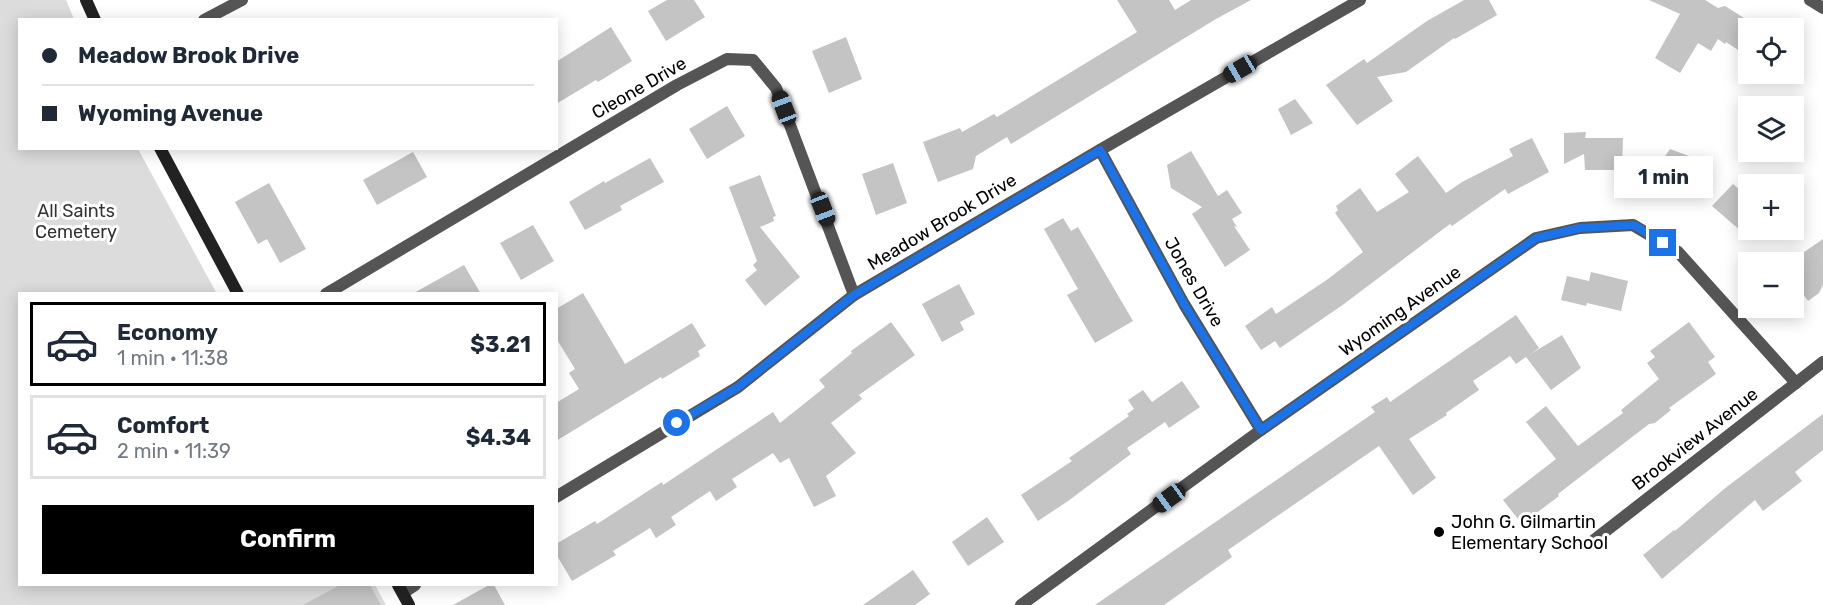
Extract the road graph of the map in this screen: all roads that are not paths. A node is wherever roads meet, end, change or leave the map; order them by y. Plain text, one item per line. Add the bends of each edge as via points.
1 (86, 0) edge
2 (242, 0) edge
3 (1360, 0) edge
4 (1810, 0) edge
5 (1823, 8) edge
6 (93, 18) edge
7 (208, 18) edge
8 (161, 150) edge
9 (1100, 150) junction
10 (237, 292) edge
11 (329, 292) edge
12 (854, 295) junction
13 (1823, 362) edge
14 (1796, 383) junction
15 (1261, 430) junction
16 (558, 496) edge
17 (1589, 544) dead end
18 (400, 589) edge
19 (410, 605) edge
20 (1021, 605) edge

1 - 6 main road
2 - 7 street
3 - 9 street, Meadow Brook Drive
4 - 5 street
8 - 10 main road
9 - 12 street, Meadow Brook Drive
9 - 15 street, Jones Drive via 1184,304
11 - 12 street, Cleone Drive via 727,59 753,60 776,88
12 - 16 street, Meadow Brook Drive via 738,387
13 - 14 street, Brookview Avenue
14 - 15 street, Wyoming Avenue via 1678,252 1634,225 1580,228 1536,238
14 - 17 street, Brookview Avenue
15 - 20 street, Wyoming Avenue
18 - 19 main road

